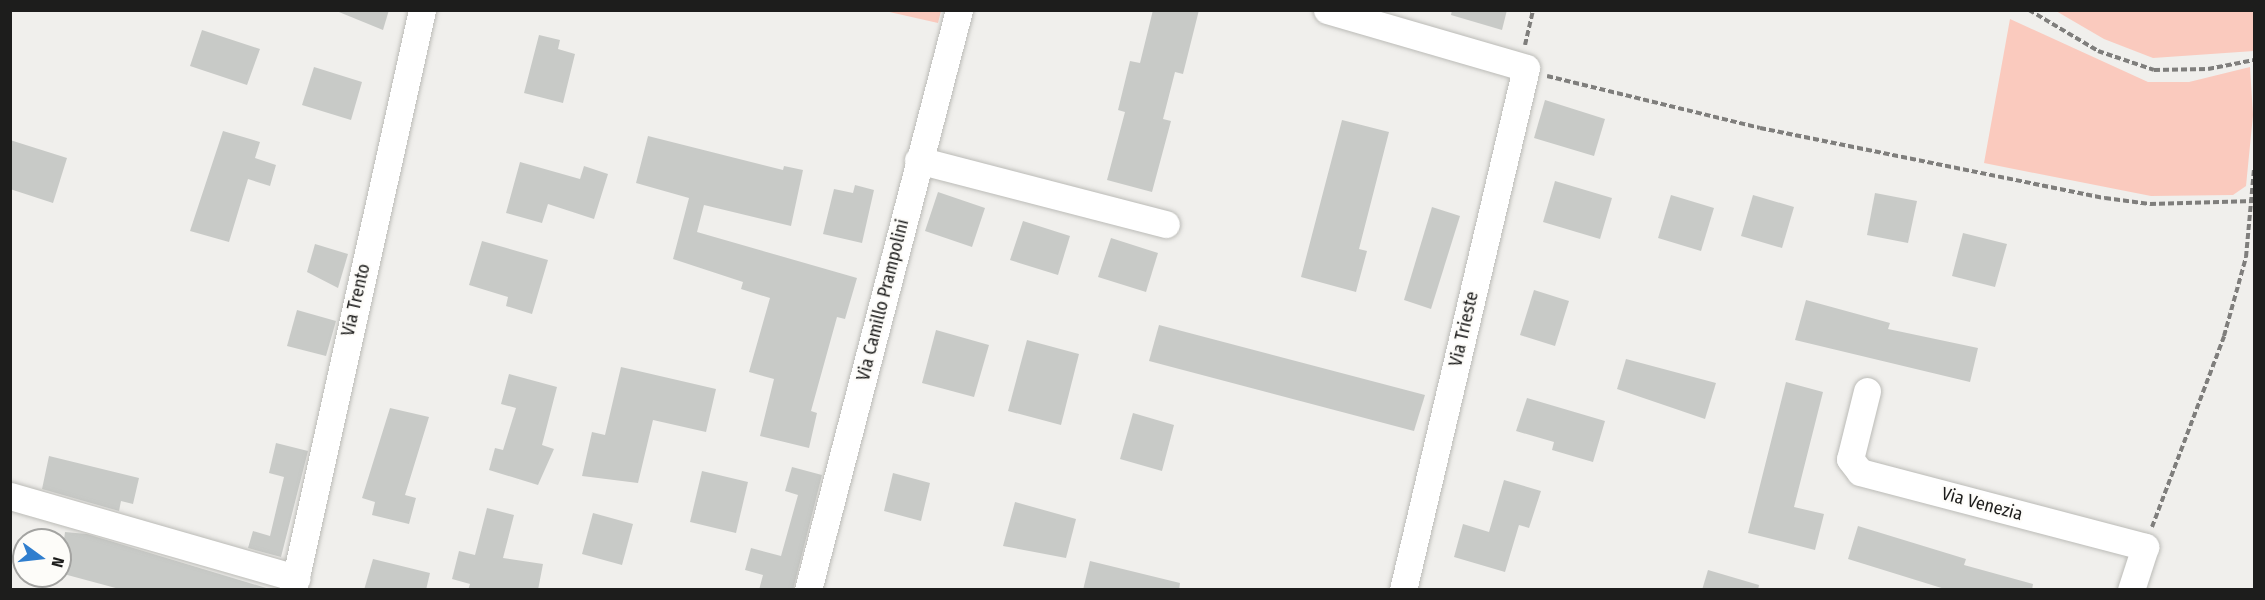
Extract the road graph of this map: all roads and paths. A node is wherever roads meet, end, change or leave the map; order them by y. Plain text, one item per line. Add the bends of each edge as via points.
1 (422, 10) edge
2 (959, 10) edge
3 (1327, 10) edge
4 (1533, 10) edge
5 (2029, 10) edge
6 (2254, 60) edge
7 (1526, 68) junction
8 (918, 160) junction
9 (2254, 170) edge
10 (2254, 201) edge
11 (2249, 202) junction
12 (1166, 224) dead end
13 (1867, 391) dead end
14 (10, 496) edge
15 (2145, 547) junction
16 (295, 584) edge
17 (808, 590) edge
18 (1402, 590) edge
19 (2131, 590) edge

1 - 16 street, Via Trento
2 - 8 street, Via Camillo Prampolini
3 - 7 street
4 - 7 path via 1523,50
5 - 6 path via 2098,51 2154,70 2208,69
7 - 11 path via 1653,104 2063,191 2150,204
7 - 18 street, Via Trieste
8 - 12 street
8 - 17 street, Via Camillo Prampolini
9 - 11 path
10 - 11 path
11 - 15 path via 2246,257 2224,336 2188,418
13 - 15 street, Via Venezia via 1850,459 1860,472
14 - 16 street
15 - 19 street

